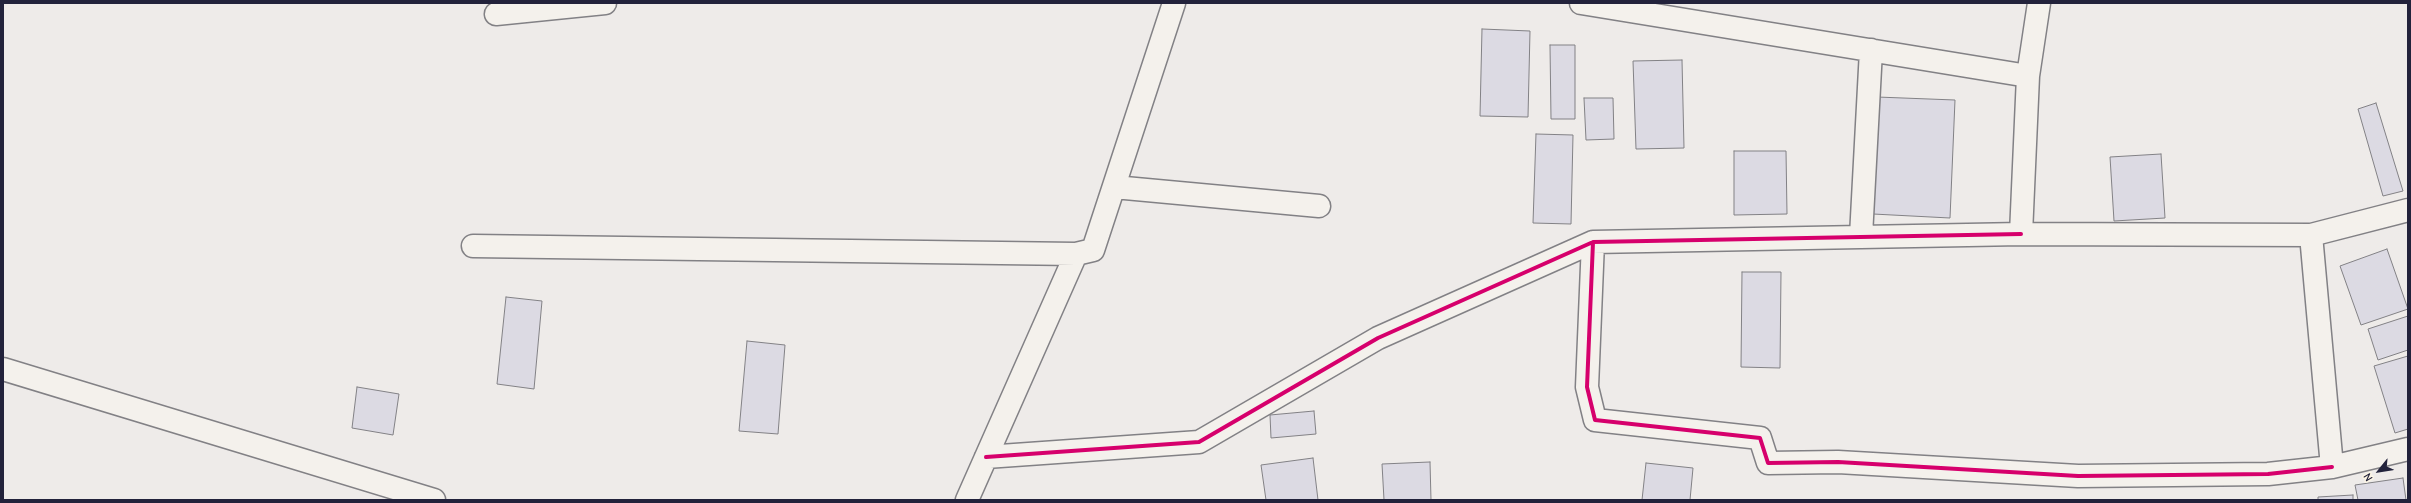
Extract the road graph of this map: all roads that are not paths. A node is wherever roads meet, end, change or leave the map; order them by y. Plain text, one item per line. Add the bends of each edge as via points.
1 (605, 3) edge
2 (1174, 3) edge
3 (1582, 3) edge
4 (2039, 3) edge
5 (496, 14) dead end
6 (1871, 50) junction
7 (2028, 76) junction
8 (1114, 187) junction
9 (1319, 206) dead end
10 (2408, 210) edge
11 (2021, 234) junction
12 (1861, 236) junction
13 (2311, 236) junction
14 (1593, 242) junction
15 (473, 246) dead end
16 (1076, 254) junction
17 (3, 369) edge
18 (2408, 449) edge
19 (986, 457) junction
20 (2332, 467) junction
21 (434, 500) edge
22 (967, 500) edge

1 - 5 street
2 - 8 street
3 - 6 street
4 - 7 street
6 - 7 street
6 - 12 street
7 - 11 street
8 - 9 street
8 - 16 street via 1093,250
10 - 13 street
11 - 12 street
11 - 13 street
12 - 14 street
13 - 20 street
14 - 19 street via 1378,338 1199,442
14 - 20 street via 1587,387 1595,420 1760,438 1768,463 1838,462 2078,476 2268,474
15 - 16 street
16 - 19 street
17 - 21 street
18 - 20 street
19 - 22 street

